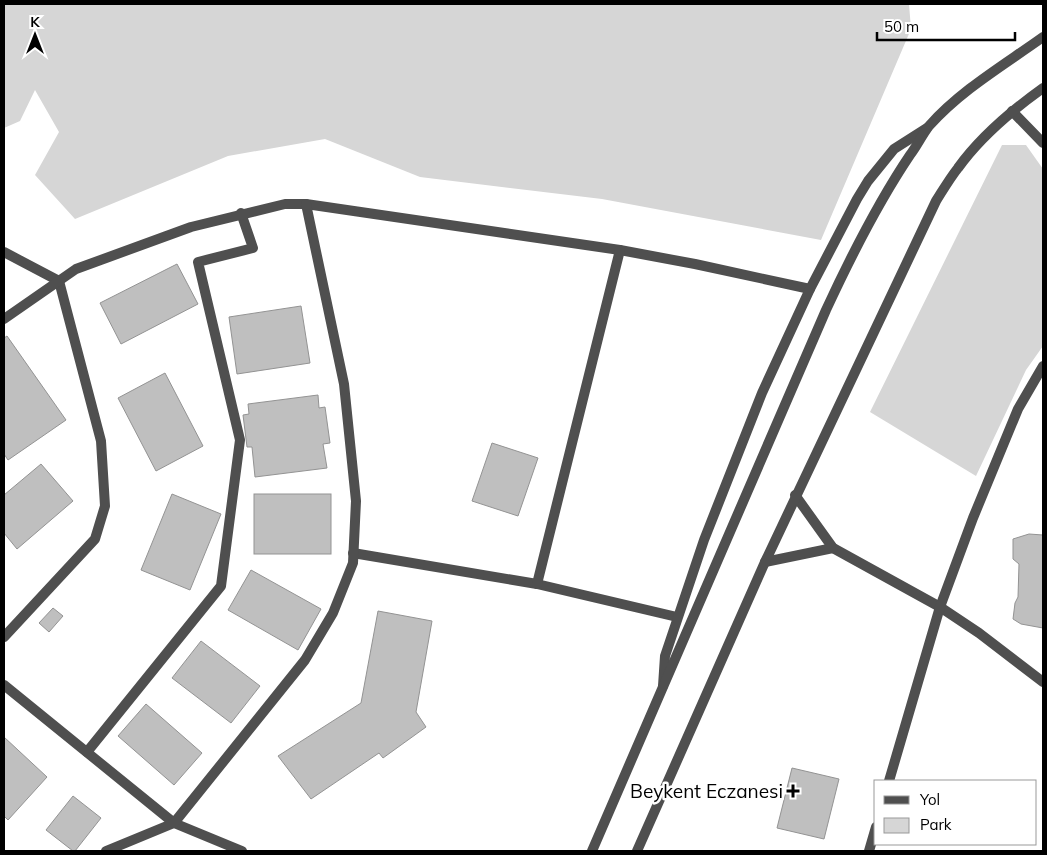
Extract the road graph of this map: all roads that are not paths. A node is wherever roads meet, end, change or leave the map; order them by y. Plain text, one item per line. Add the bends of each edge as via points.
1 (1043, 37) edge
2 (1043, 88) edge
3 (1012, 111) junction
4 (928, 128) junction
5 (1043, 143) edge
6 (306, 204) junction
7 (241, 213) junction
8 (620, 250) junction
9 (4, 252) edge
10 (59, 281) junction
11 (810, 289) junction
12 (4, 319) edge
13 (1043, 366) edge
14 (796, 495) junction
15 (833, 548) junction
16 (353, 553) junction
17 (765, 562) junction
18 (537, 584) junction
19 (940, 607) junction
20 (677, 617) junction
21 (4, 637) edge
22 (1043, 682) edge
23 (4, 685) edge
24 (663, 688) junction
25 (87, 752) junction
26 (889, 780) edge
27 (174, 823) junction
28 (874, 834) edge
29 (106, 851) edge
30 (242, 851) edge
31 (592, 851) edge
32 (637, 851) edge
33 (869, 851) edge

1 - 4 street via 975,84
2 - 3 street
3 - 5 street
3 - 14 street via 984,136 936,201
4 - 11 street via 894,149 868,181
4 - 24 street via 893,181 850,258
6 - 7 street via 285,204
6 - 8 street
6 - 16 street via 344,384 356,501
7 - 10 street via 192,226 94,262
7 - 25 street via 253,248 198,262 240,440 221,586
8 - 11 street
8 - 18 street
9 - 10 street
10 - 12 street
10 - 21 street via 101,442 105,506 95,539
11 - 20 street via 762,393
13 - 19 street via 1018,409
14 - 15 street
14 - 17 street
15 - 17 street
15 - 19 street
16 - 18 street
16 - 27 street via 333,613 305,660
17 - 32 street
18 - 20 street
19 - 22 street
19 - 26 street
20 - 24 street via 665,656
23 - 25 street
24 - 31 street
25 - 27 street
27 - 29 street
27 - 30 street
28 - 33 street

